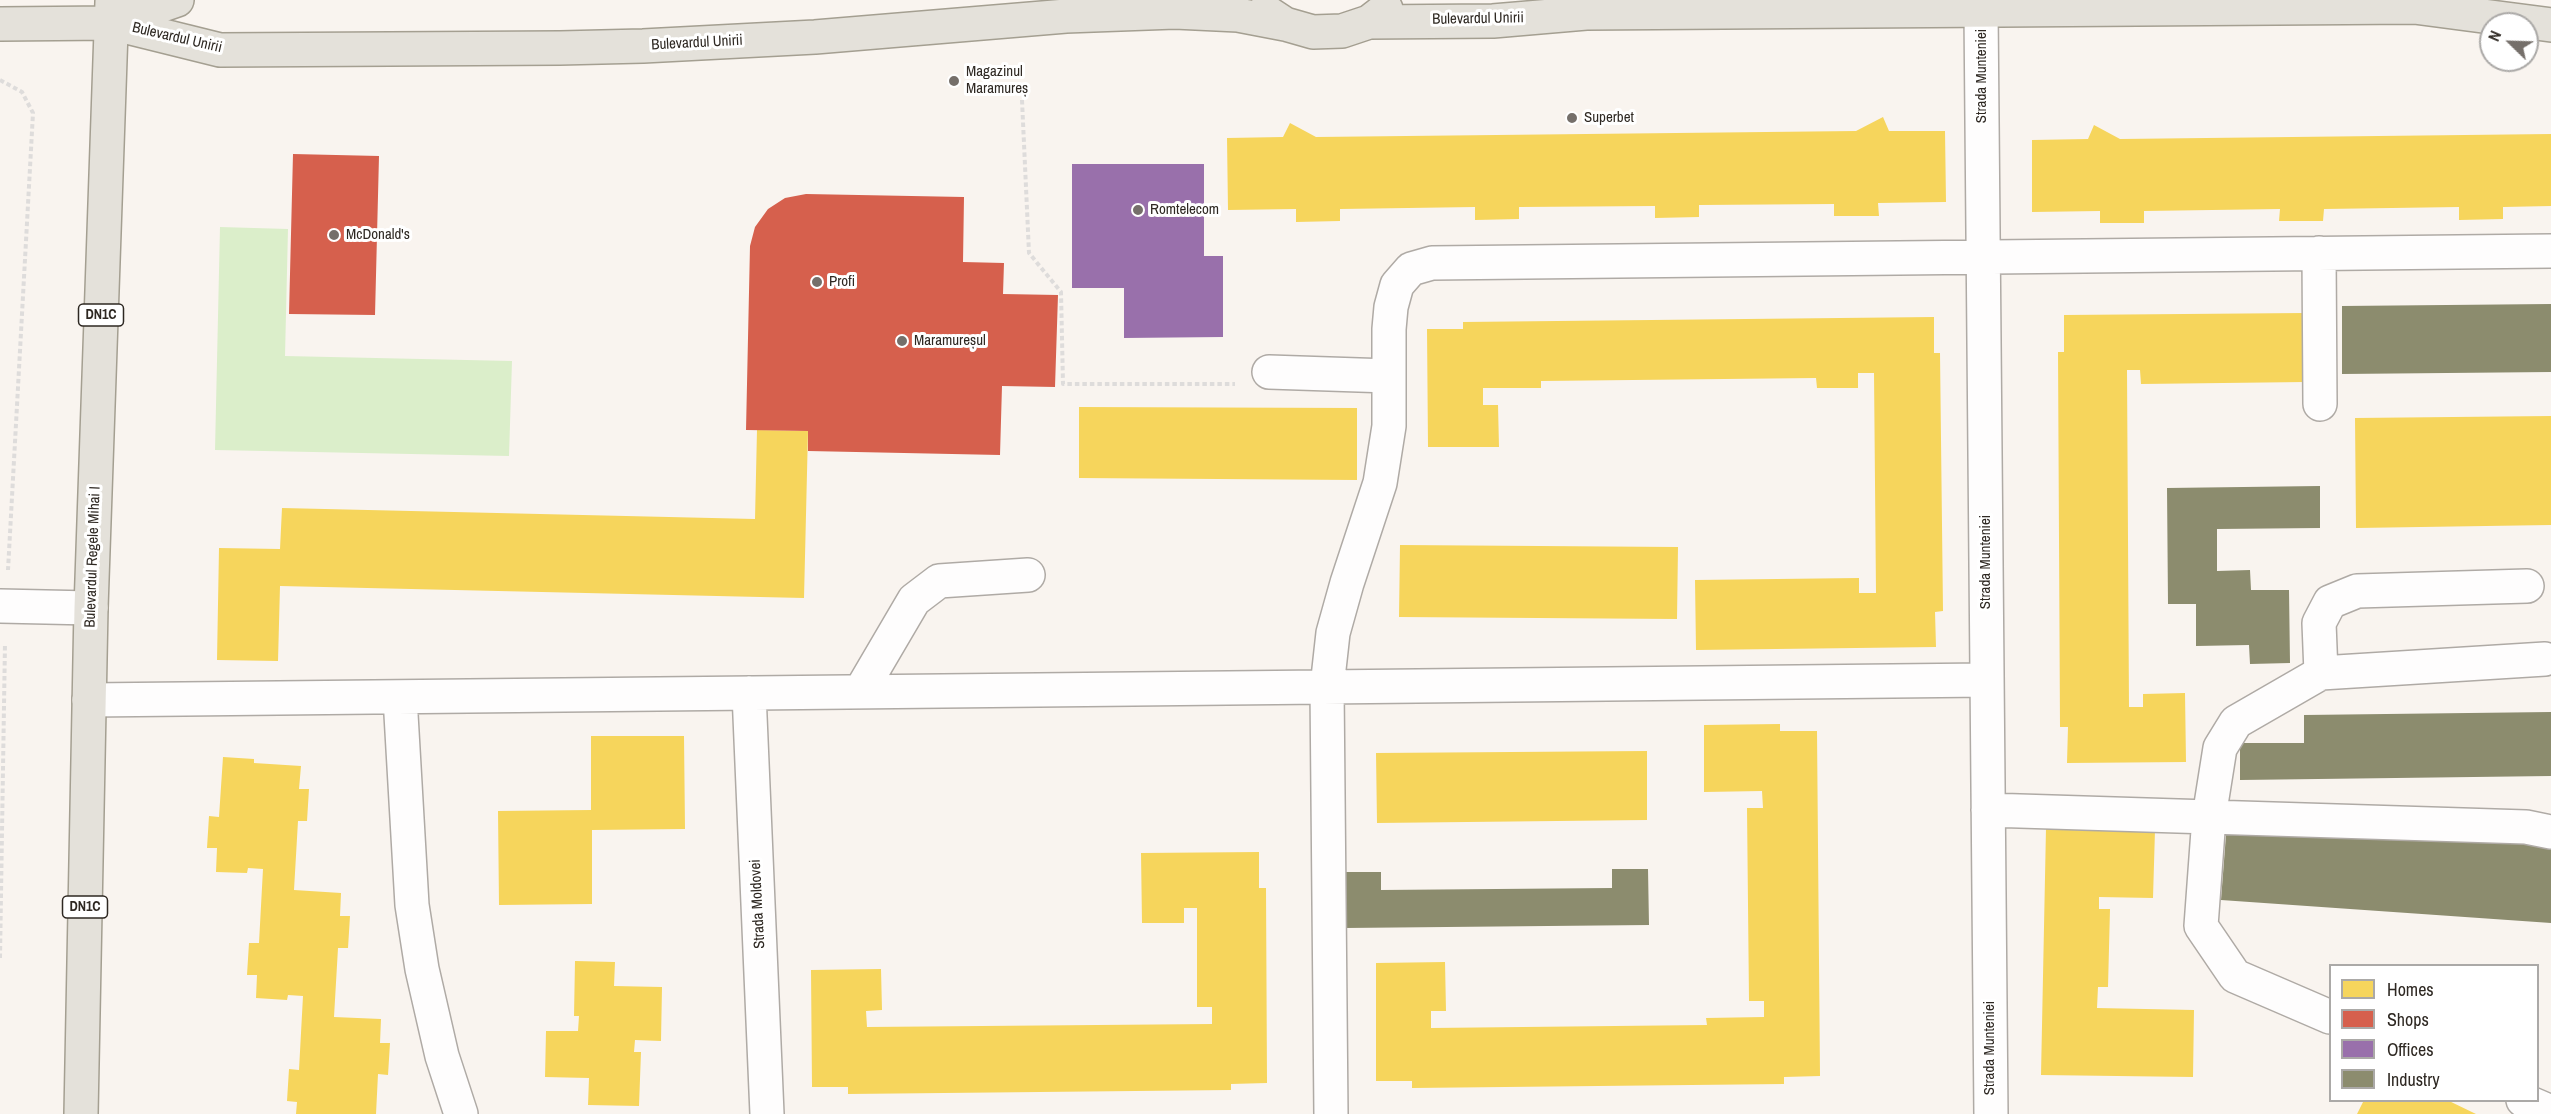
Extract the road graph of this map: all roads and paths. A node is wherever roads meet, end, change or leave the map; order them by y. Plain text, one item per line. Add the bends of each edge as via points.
1 (177, 0) edge
2 (1254, 0) edge
3 (1396, 0) edge
4 (2429, 4) edge
5 (1577, 6) edge
6 (1981, 10) junction
7 (111, 11) edge
8 (1370, 21) junction
9 (0, 24) edge
10 (1284, 24) junction
11 (2551, 25) edge
12 (0, 80) edge
13 (1022, 99) dead end
14 (2551, 251) edge
15 (2319, 253) junction
16 (1984, 257) junction
17 (1269, 372) joint
18 (1389, 376) junction
19 (2320, 404) dead end
20 (1028, 576) dead end
21 (2528, 586) dead end
22 (3, 606) edge
23 (91, 608) junction
24 (2545, 659) dead end
25 (2321, 673) junction
26 (1987, 680) junction
27 (1327, 687) junction
28 (860, 692) junction
29 (749, 693) junction
30 (400, 697) junction
31 (89, 700) junction
32 (1988, 810) junction
33 (2209, 817) junction
34 (2551, 832) edge
35 (0, 958) edge
36 (2329, 1016) edge
37 (2526, 1102) edge
38 (2551, 1112) edge
39 (81, 1114) edge
40 (460, 1114) edge
41 (768, 1114) edge
42 (1331, 1114) edge
43 (1991, 1114) edge

1 - 7 main road, Bulevardul Unirii
2 - 10 main road, Bulevardul Unirii
3 - 8 main road, Bulevardul Unirii
4 - 6 main road, Bulevardul Unirii
4 - 11 main road, Bulevardul Unirii
5 - 6 main road, Bulevardul Unirii
5 - 8 main road, Bulevardul Unirii via 1493,21
6 - 16 street, Strada Munteniei
7 - 9 main road, Bulevardul Unirii
7 - 10 main road, Bulevardul Unirii via 220,50 643,46 1175,12 1238,15
7 - 23 main road, Bulevardul Regele Mihai I / DN1C
8 - 10 main road, Bulevardul Unirii via 1342,31 1313,32
12 - 22 path via 22,92 33,113
13 - 17 path via 1029,253 1061,292 1063,384 1243,384
14 - 15 street
15 - 16 street
15 - 19 street
16 - 18 street via 1432,263 1412,268 1397,285 1389,329
16 - 26 street, Strada Munteniei
17 - 18 street
18 - 27 street via 1389,426 1380,483 1333,633
20 - 28 street via 939,581 914,600
21 - 25 street via 2357,591 2330,602 2319,623
22 - 23 street
22 - 35 path
23 - 31 main road, Bulevardul Regele Mihai I / DN1C
24 - 25 street
25 - 33 street via 2236,722 2220,748
26 - 27 street
26 - 32 street, Strada Munteniei
27 - 28 street
27 - 42 street
28 - 29 street
29 - 30 street
29 - 41 street, Strada Moldovei
30 - 31 street
30 - 40 street via 412,905 422,969
31 - 39 main road, Bulevardul Regele Mihai I / DN1C
32 - 33 street
32 - 43 street, Strada Munteniei
33 - 34 street via 2526,827
33 - 36 street via 2201,926 2235,976
37 - 38 street

